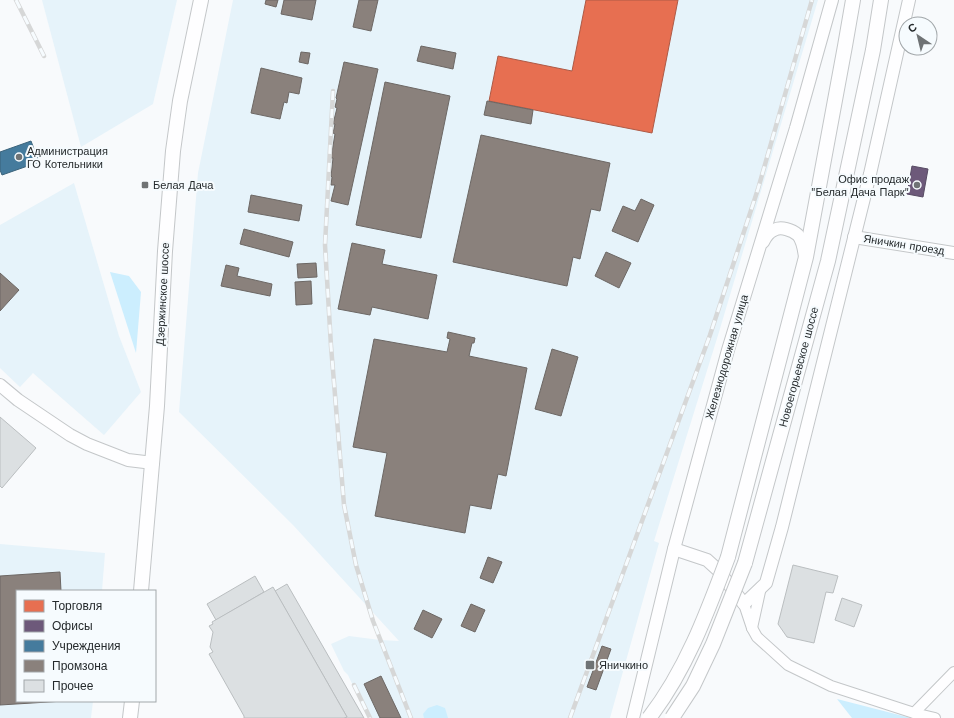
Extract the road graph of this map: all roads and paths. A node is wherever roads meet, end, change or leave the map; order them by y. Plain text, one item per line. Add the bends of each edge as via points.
1 (201, 0) edge
2 (832, 0) edge
3 (853, 0) edge
4 (881, 0) edge
5 (909, 0) edge
6 (854, 237) junction
7 (759, 248) junction
8 (954, 253) edge
9 (806, 257) junction
10 (0, 385) edge
11 (153, 463) junction
12 (674, 549) junction
13 (761, 587) junction
14 (141, 590) edge
15 (744, 604) junction
16 (752, 628) junction
17 (954, 672) edge
18 (132, 702) edge
19 (914, 713) junction
20 (130, 718) edge
21 (633, 718) edge
22 (649, 718) edge
23 (672, 718) edge
24 (935, 718) edge

1 - 11 main road, Дзержинское шоссе via 180,101 174,151 164,251 158,406
2 - 7 street, Железнодорожная улица
3 - 9 main road, Новоегорьевское шоссе
4 - 23 main road, Новоегорьевское шоссе, bridge via 828,261 746,563 693,686
5 - 6 street
6 - 8 street, Яничкин проезд
6 - 13 street via 782,527 766,583
7 - 9 street via 774,230 783,228 798,236
7 - 12 street, Железнодорожная улица via 728,350
9 - 22 main road, Новоегорьевское шоссе, bridge via 728,556 677,677
10 - 11 street via 24,404 87,444 128,460
11 - 14 main road, Дзержинское шоссе
12 - 15 street via 707,560
12 - 21 street, Железнодорожная улица
13 - 15 street
13 - 16 street
15 - 16 street
16 - 19 street via 757,637 788,665 831,686
17 - 19 street
18 - 20 main road
19 - 24 street

